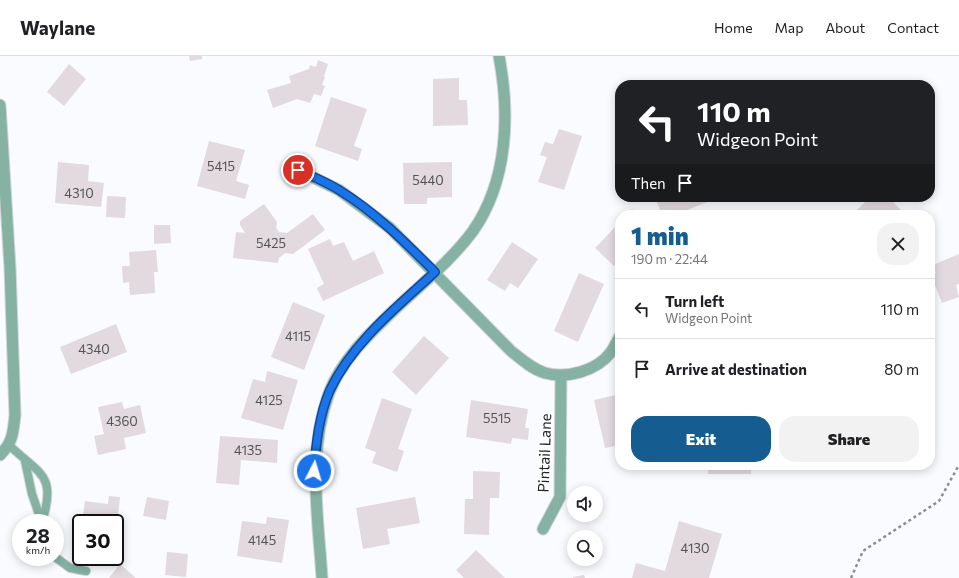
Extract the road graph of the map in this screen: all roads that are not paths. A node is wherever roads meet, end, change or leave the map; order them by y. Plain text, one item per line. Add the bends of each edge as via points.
1 (499, 56) edge
2 (0, 105) edge
3 (298, 170) dead end
4 (435, 272) junction
5 (615, 344) edge
6 (561, 376) junction
7 (9, 445) junction
8 (0, 455) edge
9 (25, 461) junction
10 (39, 514) edge
11 (44, 514) edge
12 (543, 529) dead end
13 (64, 564) edge
14 (86, 571) dead end
15 (322, 578) edge

1 - 4 street via 506,113 504,144 498,174 473,230 454,254
2 - 7 street via 15,415
3 - 4 street via 339,190 362,206 390,228
4 - 6 street via 511,351 539,370
4 - 15 street via 355,350 330,392 316,444 314,471
5 - 6 street via 610,353 597,364 580,372
6 - 12 street, Pintail Lane via 560,497
7 - 8 street
7 - 9 lane
9 - 10 lane
9 - 11 lane via 39,470 48,483
13 - 14 lane via 70,568

